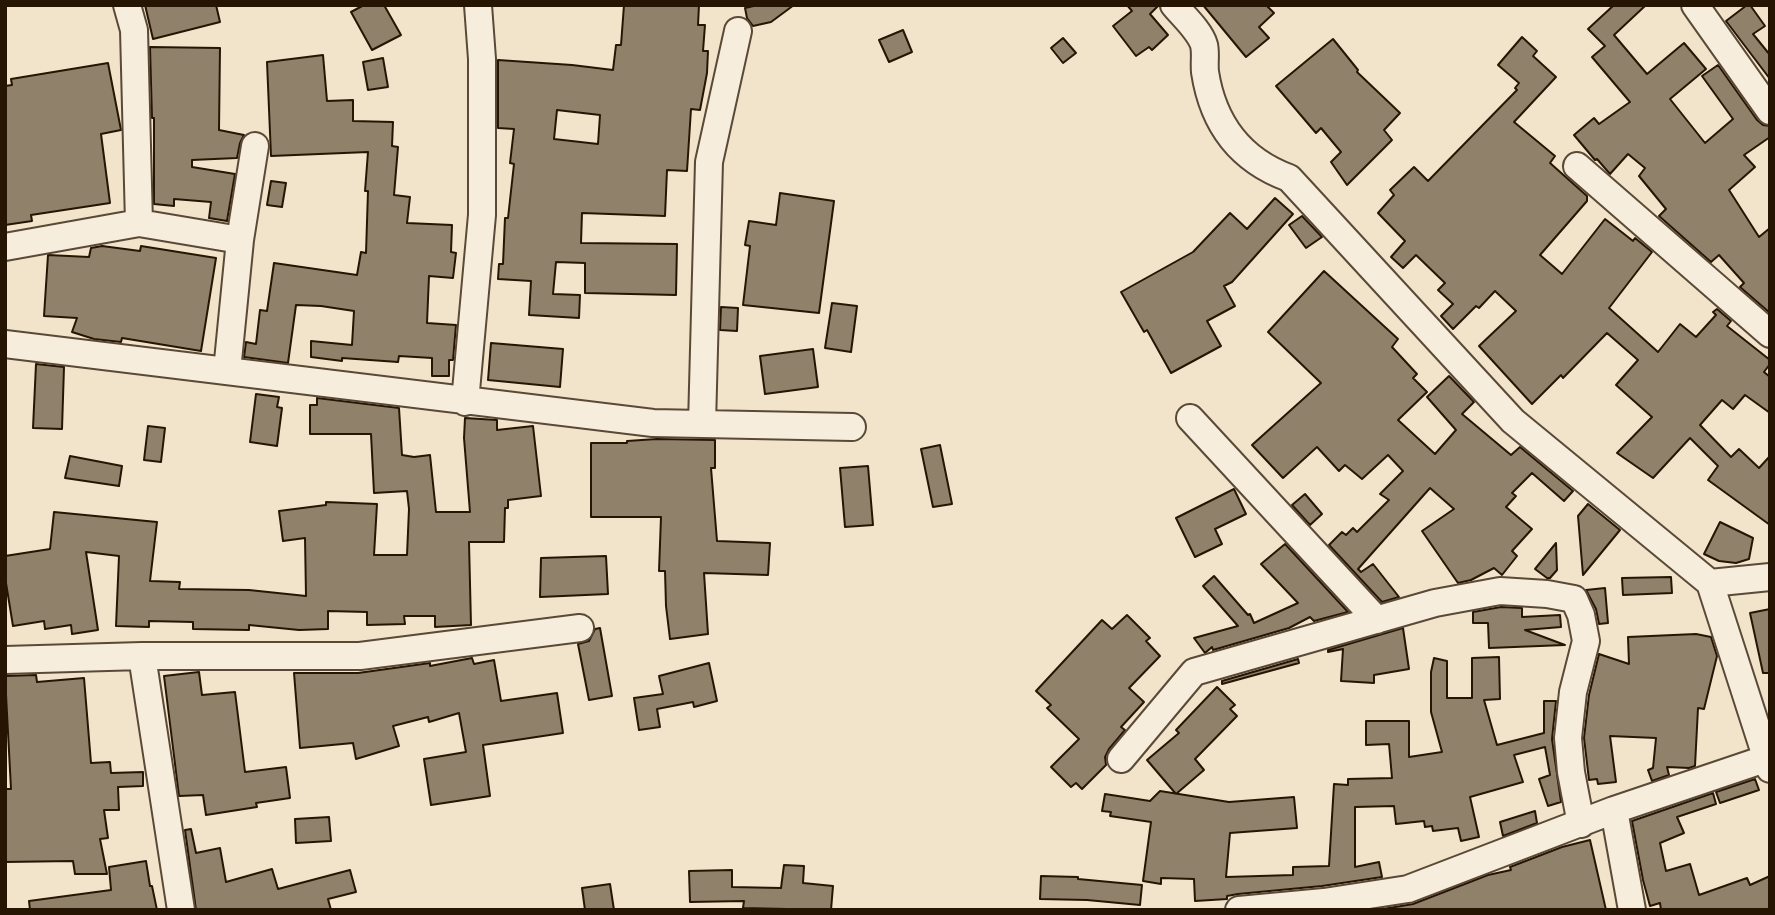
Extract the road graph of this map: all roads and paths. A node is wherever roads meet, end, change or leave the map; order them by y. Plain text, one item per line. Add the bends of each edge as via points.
1 (127, 5) edge
2 (478, 5) edge
3 (1174, 5) edge
4 (1695, 5) edge
5 (738, 31) dead end
6 (1767, 101) edge
7 (255, 146) dead end
8 (1577, 166) dead end
9 (139, 223) junction
10 (240, 240) junction
11 (5, 247) edge
12 (1770, 334) edge
13 (5, 344) edge
14 (227, 372) junction
15 (465, 402) junction
16 (1191, 418) dead end
17 (702, 424) junction
18 (852, 427) dead end
19 (1770, 577) edge
20 (1710, 583) junction
21 (1377, 621) junction
22 (580, 628) dead end
23 (142, 656) junction
24 (5, 660) edge
25 (1121, 759) dead end
26 (1767, 764) edge
27 (1614, 810) junction
28 (1581, 824) junction
29 (1409, 899) edge
30 (181, 910) edge
31 (1239, 910) edge
32 (1632, 910) edge

1 - 9 street via 134,30
2 - 15 street via 482,215
3 - 20 street via 1204,43 1212,101 1226,132 1246,155 1289,178 1513,421
4 - 6 street
5 - 17 street via 709,162
7 - 10 street
8 - 12 street
9 - 10 street
9 - 11 street
10 - 14 street
13 - 14 street
14 - 15 street
15 - 17 street via 653,423
16 - 21 street
17 - 18 street
19 - 20 street
20 - 26 street
21 - 25 street via 1194,672
21 - 28 street via 1435,603 1500,591 1574,599 1586,641 1568,738
22 - 23 street via 360,656
23 - 24 street
23 - 30 street
26 - 27 street
27 - 28 street
27 - 32 street
28 - 29 street
29 - 31 street

